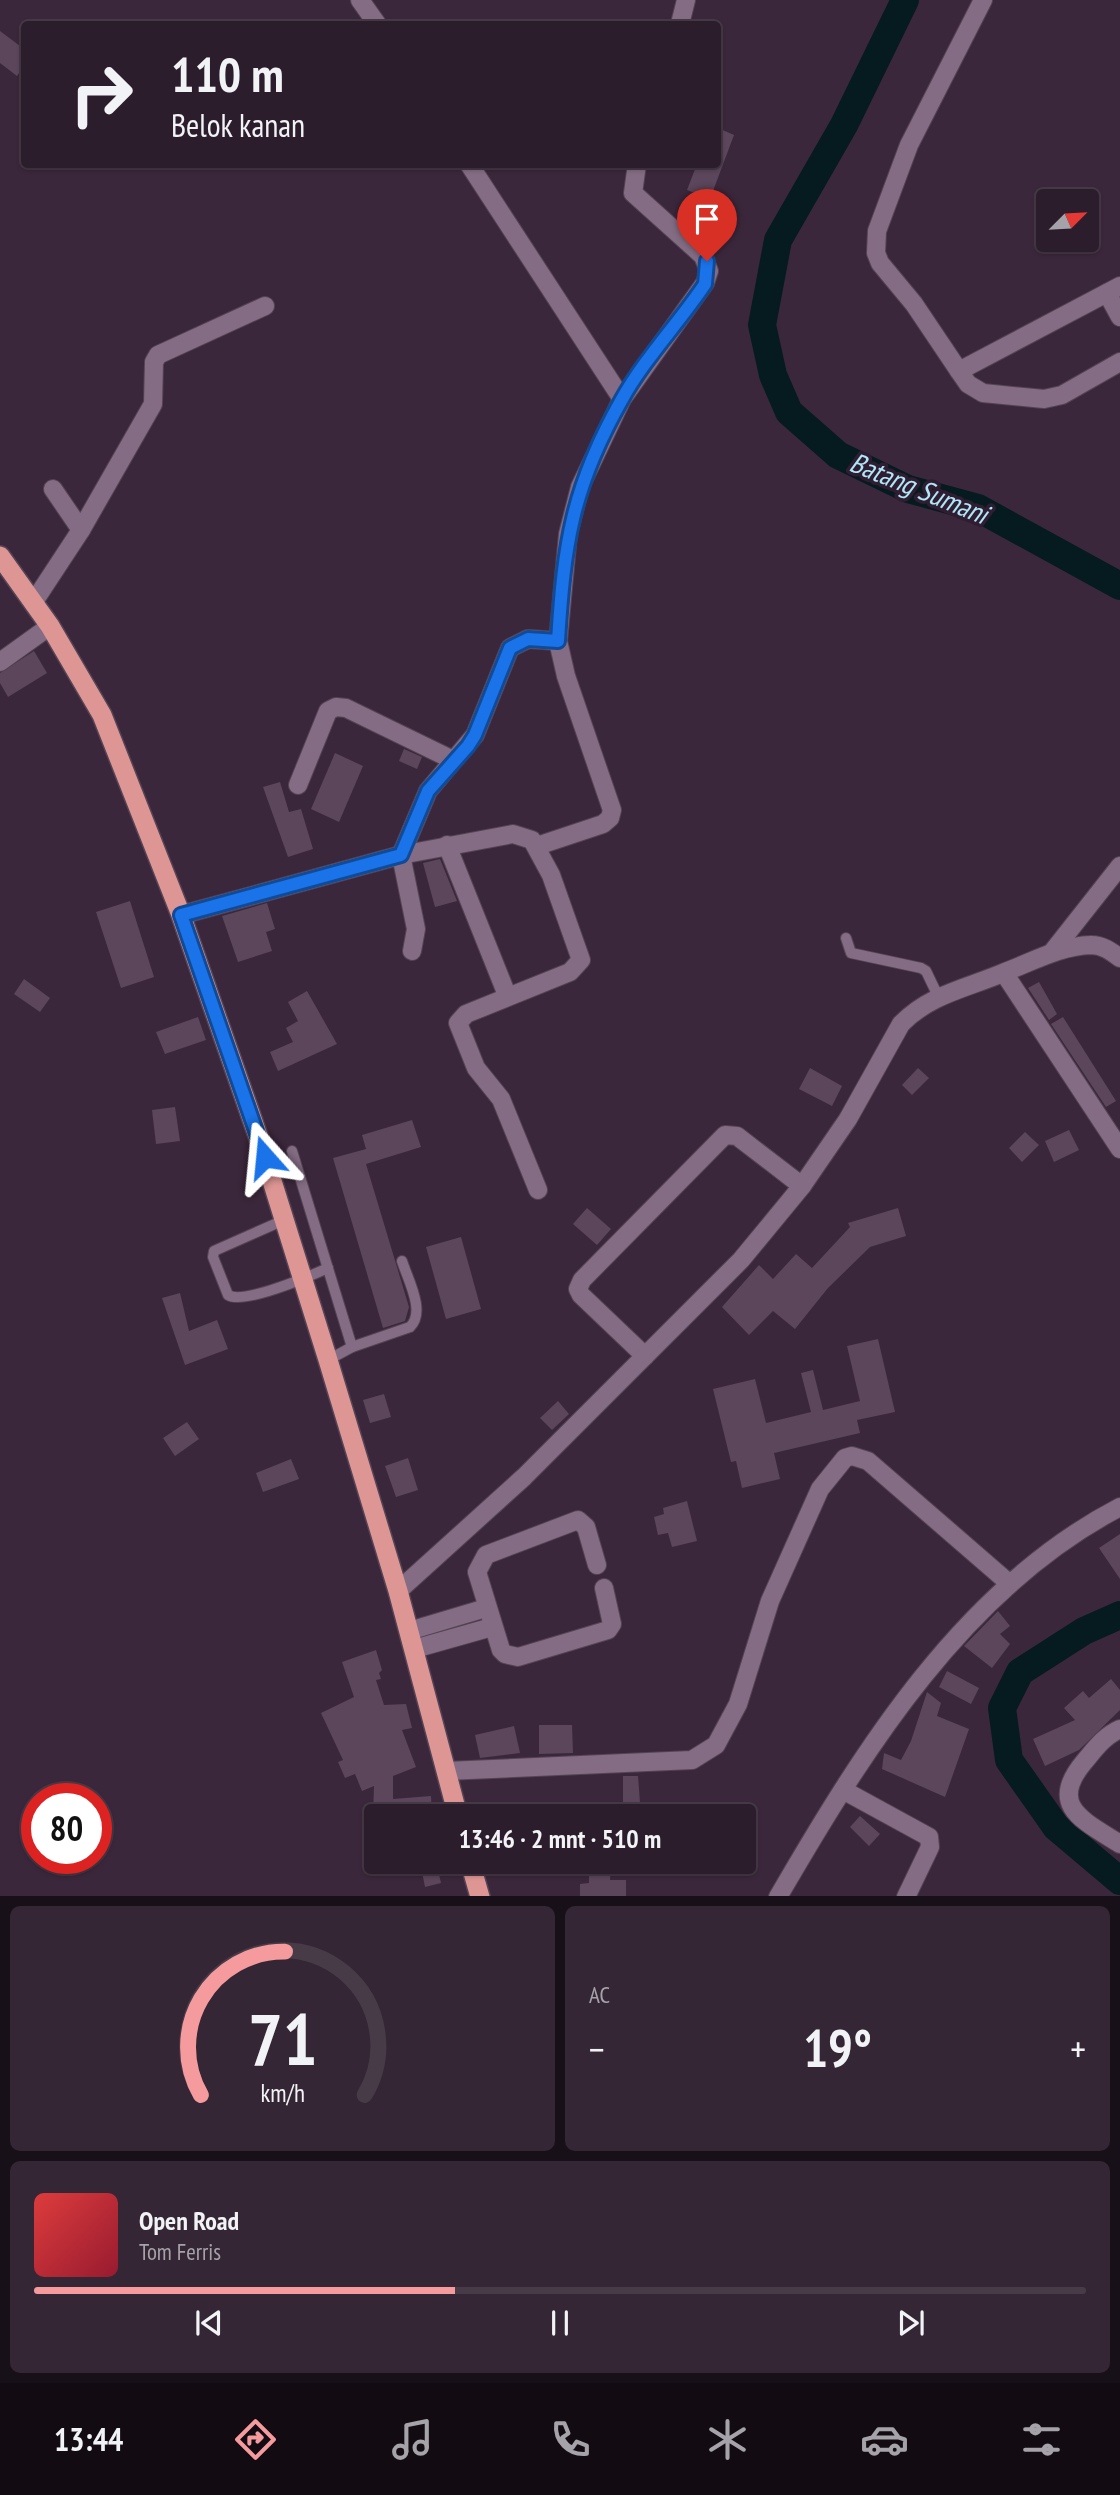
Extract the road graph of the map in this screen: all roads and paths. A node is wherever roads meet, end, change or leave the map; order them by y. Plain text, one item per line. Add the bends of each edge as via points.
1 (360, 0) edge
2 (686, 0) edge
3 (983, 0) edge
4 (375, 21) edge
5 (681, 21) edge
6 (472, 168) edge
7 (636, 168) edge
8 (1113, 290) edge
9 (265, 306) dead end
10 (1120, 317) edge
11 (1120, 362) edge
12 (959, 371) junction
13 (622, 399) junction
14 (52, 489) dead end
15 (82, 530) junction
16 (0, 556) edge
17 (33, 603) junction
18 (50, 626) junction
19 (558, 641) junction
20 (0, 662) edge
21 (453, 760) junction
22 (298, 785) dead end
23 (447, 845) junction
24 (537, 846) junction
25 (401, 855) junction
26 (1120, 866) edge
27 (181, 915) junction
28 (846, 937) dead end
29 (412, 951) dead end
30 (1053, 951) junction
31 (1120, 958) edge
32 (1004, 973) junction
33 (507, 995) junction
34 (937, 996) junction
35 (1120, 1149) edge
36 (292, 1151) dead end
37 (802, 1186) junction
38 (538, 1190) dead end
39 (284, 1220) junction
40 (402, 1261) dead end
41 (328, 1268) junction
42 (303, 1280) junction
43 (352, 1347) junction
44 (645, 1356) junction
45 (328, 1360) junction
46 (1120, 1507) edge
47 (597, 1565) dead end
48 (1010, 1584) junction
49 (604, 1588) dead end
50 (398, 1591) junction
51 (486, 1608) junction
52 (492, 1627) junction
53 (412, 1640) junction
54 (1120, 1729) edge
55 (446, 1771) junction
56 (844, 1790) junction
57 (455, 1804) edge
58 (1120, 1844) edge
59 (474, 1874) edge
60 (480, 1896) edge
61 (778, 1896) edge
62 (906, 1896) edge

1 - 4 street
2 - 5 street
3 - 12 street via 909,145 877,231 880,263
6 - 13 street
7 - 13 street via 633,192 703,256 709,271 690,307
8 - 10 street
8 - 12 street
9 - 15 street via 158,355 153,404
11 - 12 street via 1062,395 1044,399 983,393 968,384
13 - 19 street via 585,474 570,522
14 - 15 street
15 - 17 street
16 - 17 highway
17 - 18 highway
18 - 20 street
18 - 27 highway via 102,715
19 - 21 street via 528,639 510,648 475,735
19 - 24 street via 612,810 603,824
21 - 22 street via 336,707 328,711
21 - 25 street via 428,791
23 - 24 street via 522,834
23 - 25 street
23 - 33 street
24 - 33 street via 581,960 570,972
25 - 27 street
25 - 29 street via 416,929
26 - 30 street
27 - 39 highway
28 - 34 lane via 851,953 926,971
30 - 31 street via 1094,945
30 - 32 street
32 - 34 street
32 - 35 street
33 - 38 street via 457,1023 476,1068 501,1099
34 - 37 street via 901,1024 848,1119
36 - 41 lane
37 - 44 street via 741,1260
37 - 44 street via 737,1136 725,1135 582,1280 581,1295
39 - 42 highway
39 - 42 lane via 218,1247 213,1256 233,1298
40 - 43 lane via 418,1312 416,1321
41 - 42 lane
41 - 43 lane
42 - 45 highway
43 - 45 lane
44 - 50 street via 524,1476
45 - 50 highway
46 - 48 street via 1052,1547
47 - 51 street via 586,1527 578,1520 493,1550 481,1560 477,1572
48 - 55 street via 868,1461 845,1458 814,1500 770,1601 738,1704 716,1745 705,1754 692,1760
48 - 56 street via 963,1626 930,1666
49 - 52 street via 612,1624 605,1632 512,1656 501,1650
50 - 53 highway
51 - 52 street
51 - 53 street
52 - 53 street
53 - 55 highway
54 - 58 street via 1106,1736 1072,1777 1067,1791 1071,1806
55 - 57 highway
56 - 61 street
56 - 62 street via 929,1837 930,1847
59 - 60 highway

